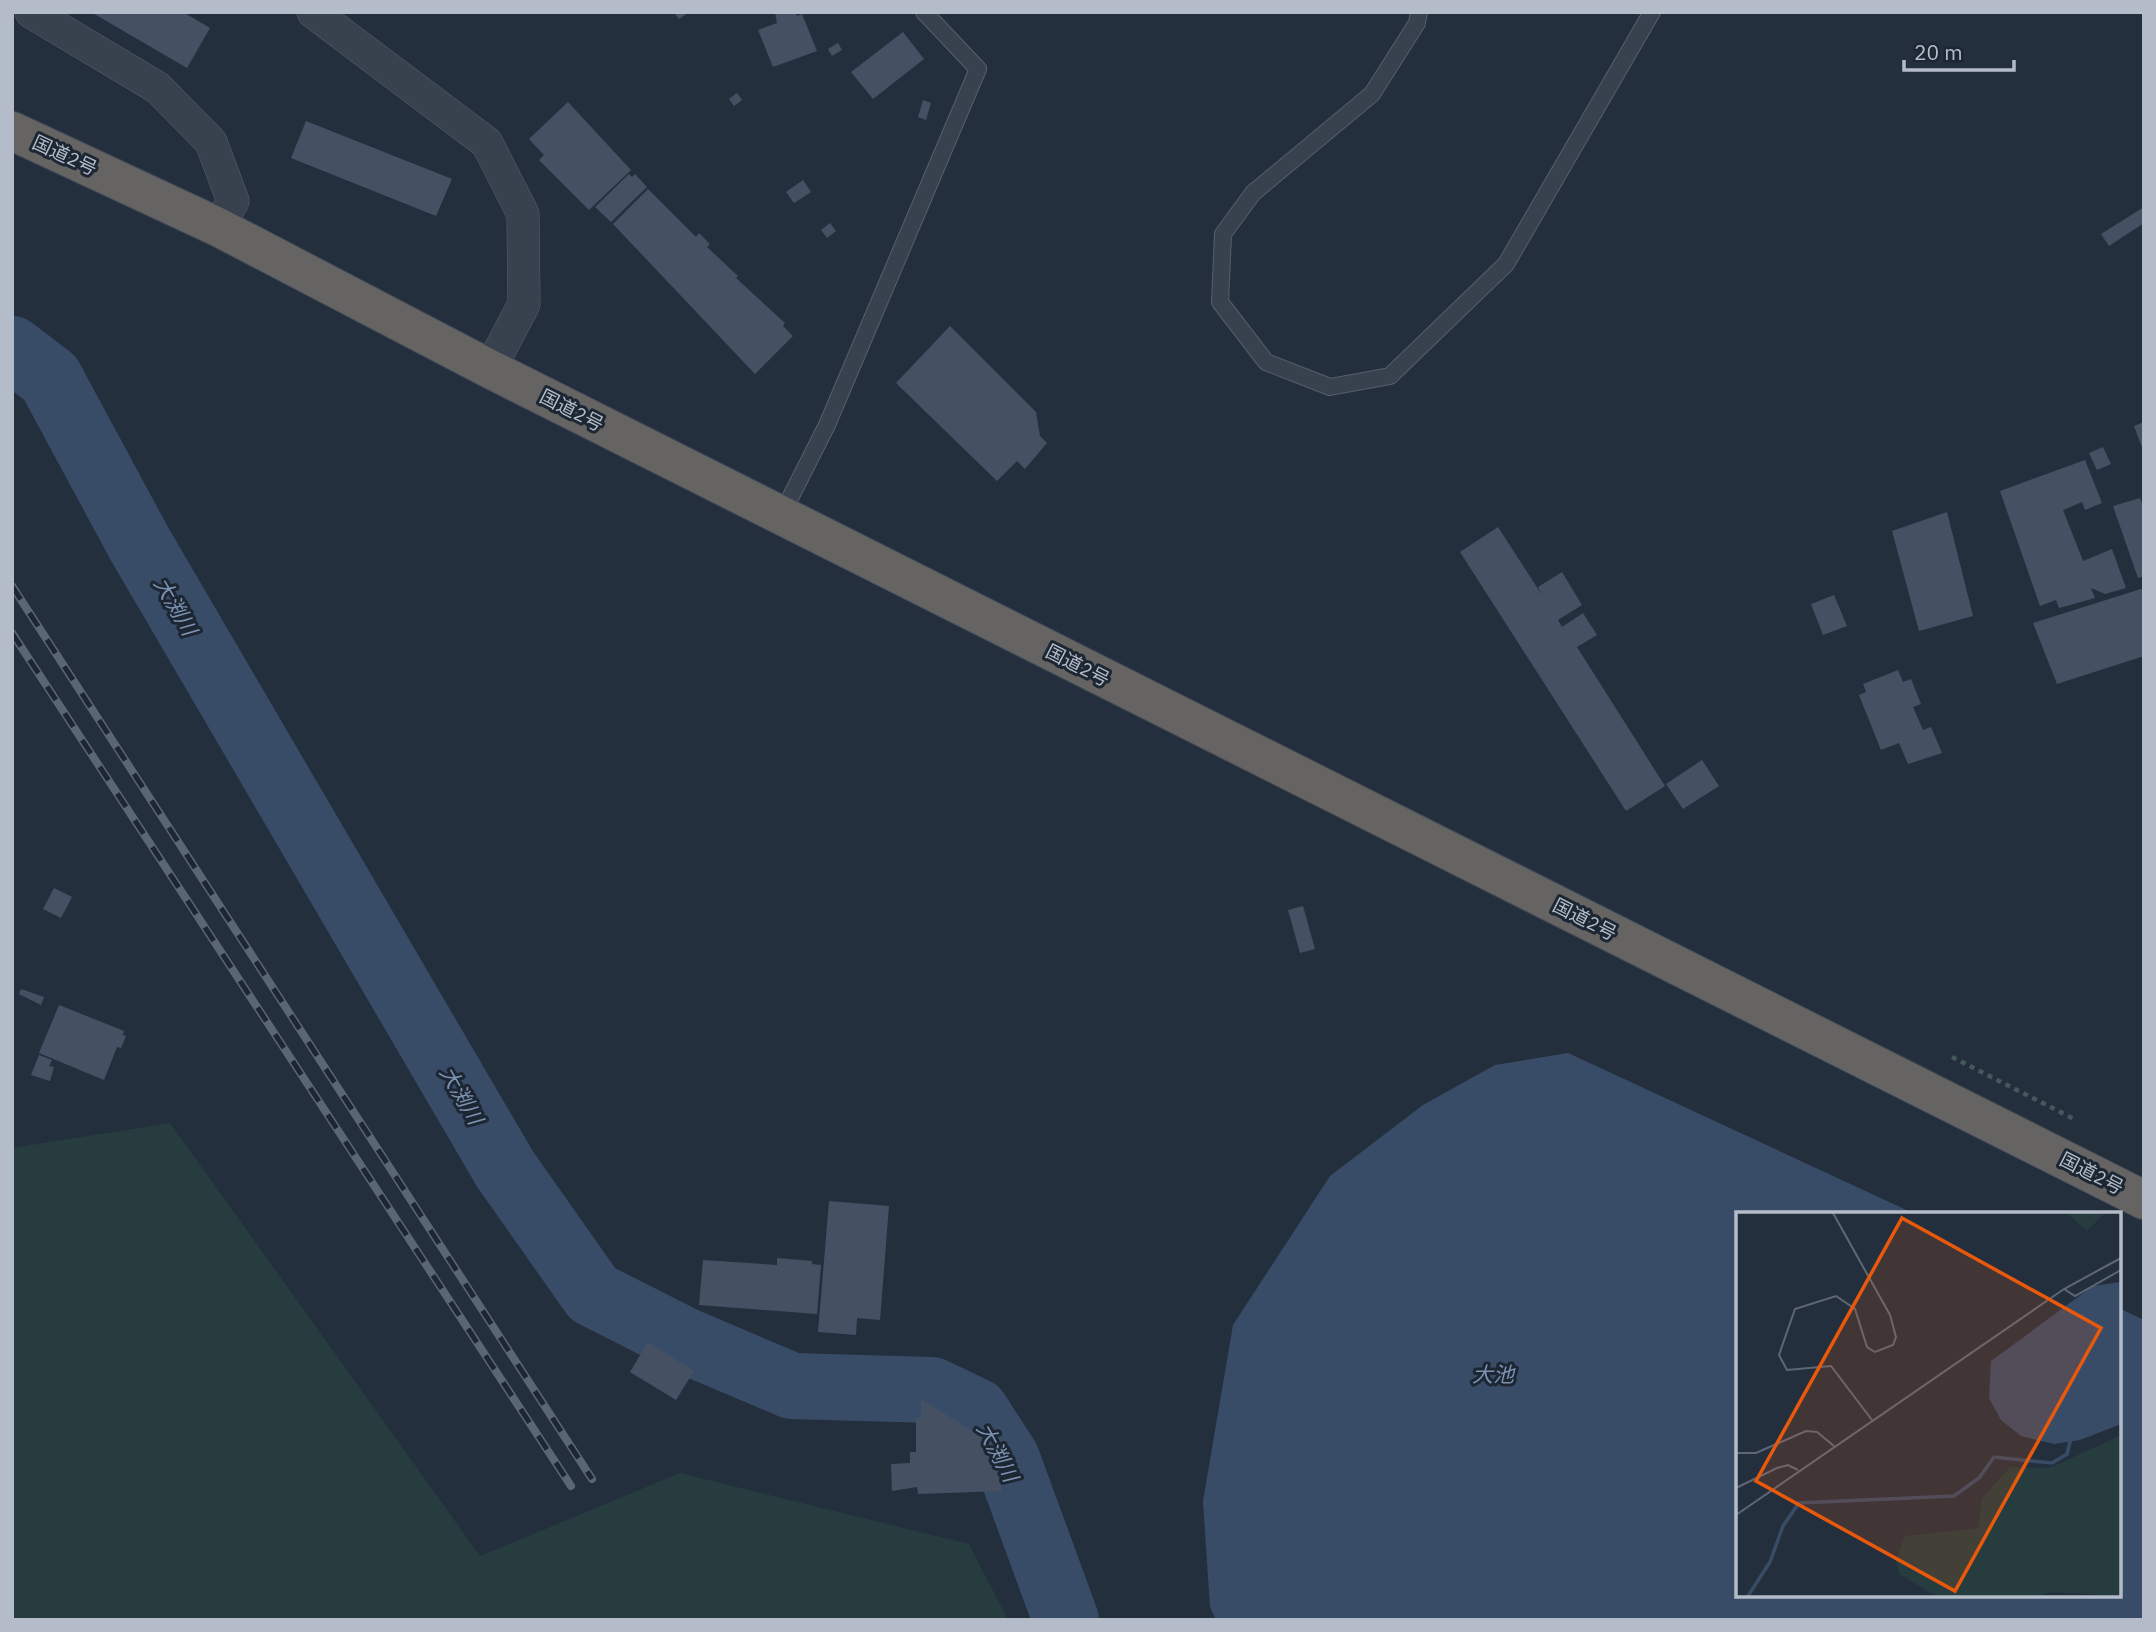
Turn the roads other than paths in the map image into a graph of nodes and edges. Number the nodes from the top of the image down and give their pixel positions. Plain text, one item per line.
1 (31, 12) edge
2 (313, 12) edge
3 (924, 12) edge
4 (1419, 12) edge
5 (1652, 12) edge
6 (12, 131) edge
7 (218, 227) junction
8 (491, 369) junction
9 (781, 516) junction
10 (2144, 1200) edge

1 - 7 street
2 - 8 street
3 - 9 lane
4 - 5 lane
6 - 7 highway, 国道2号
7 - 8 highway, 国道2号
8 - 9 highway, 国道2号
9 - 10 highway, 国道2号

